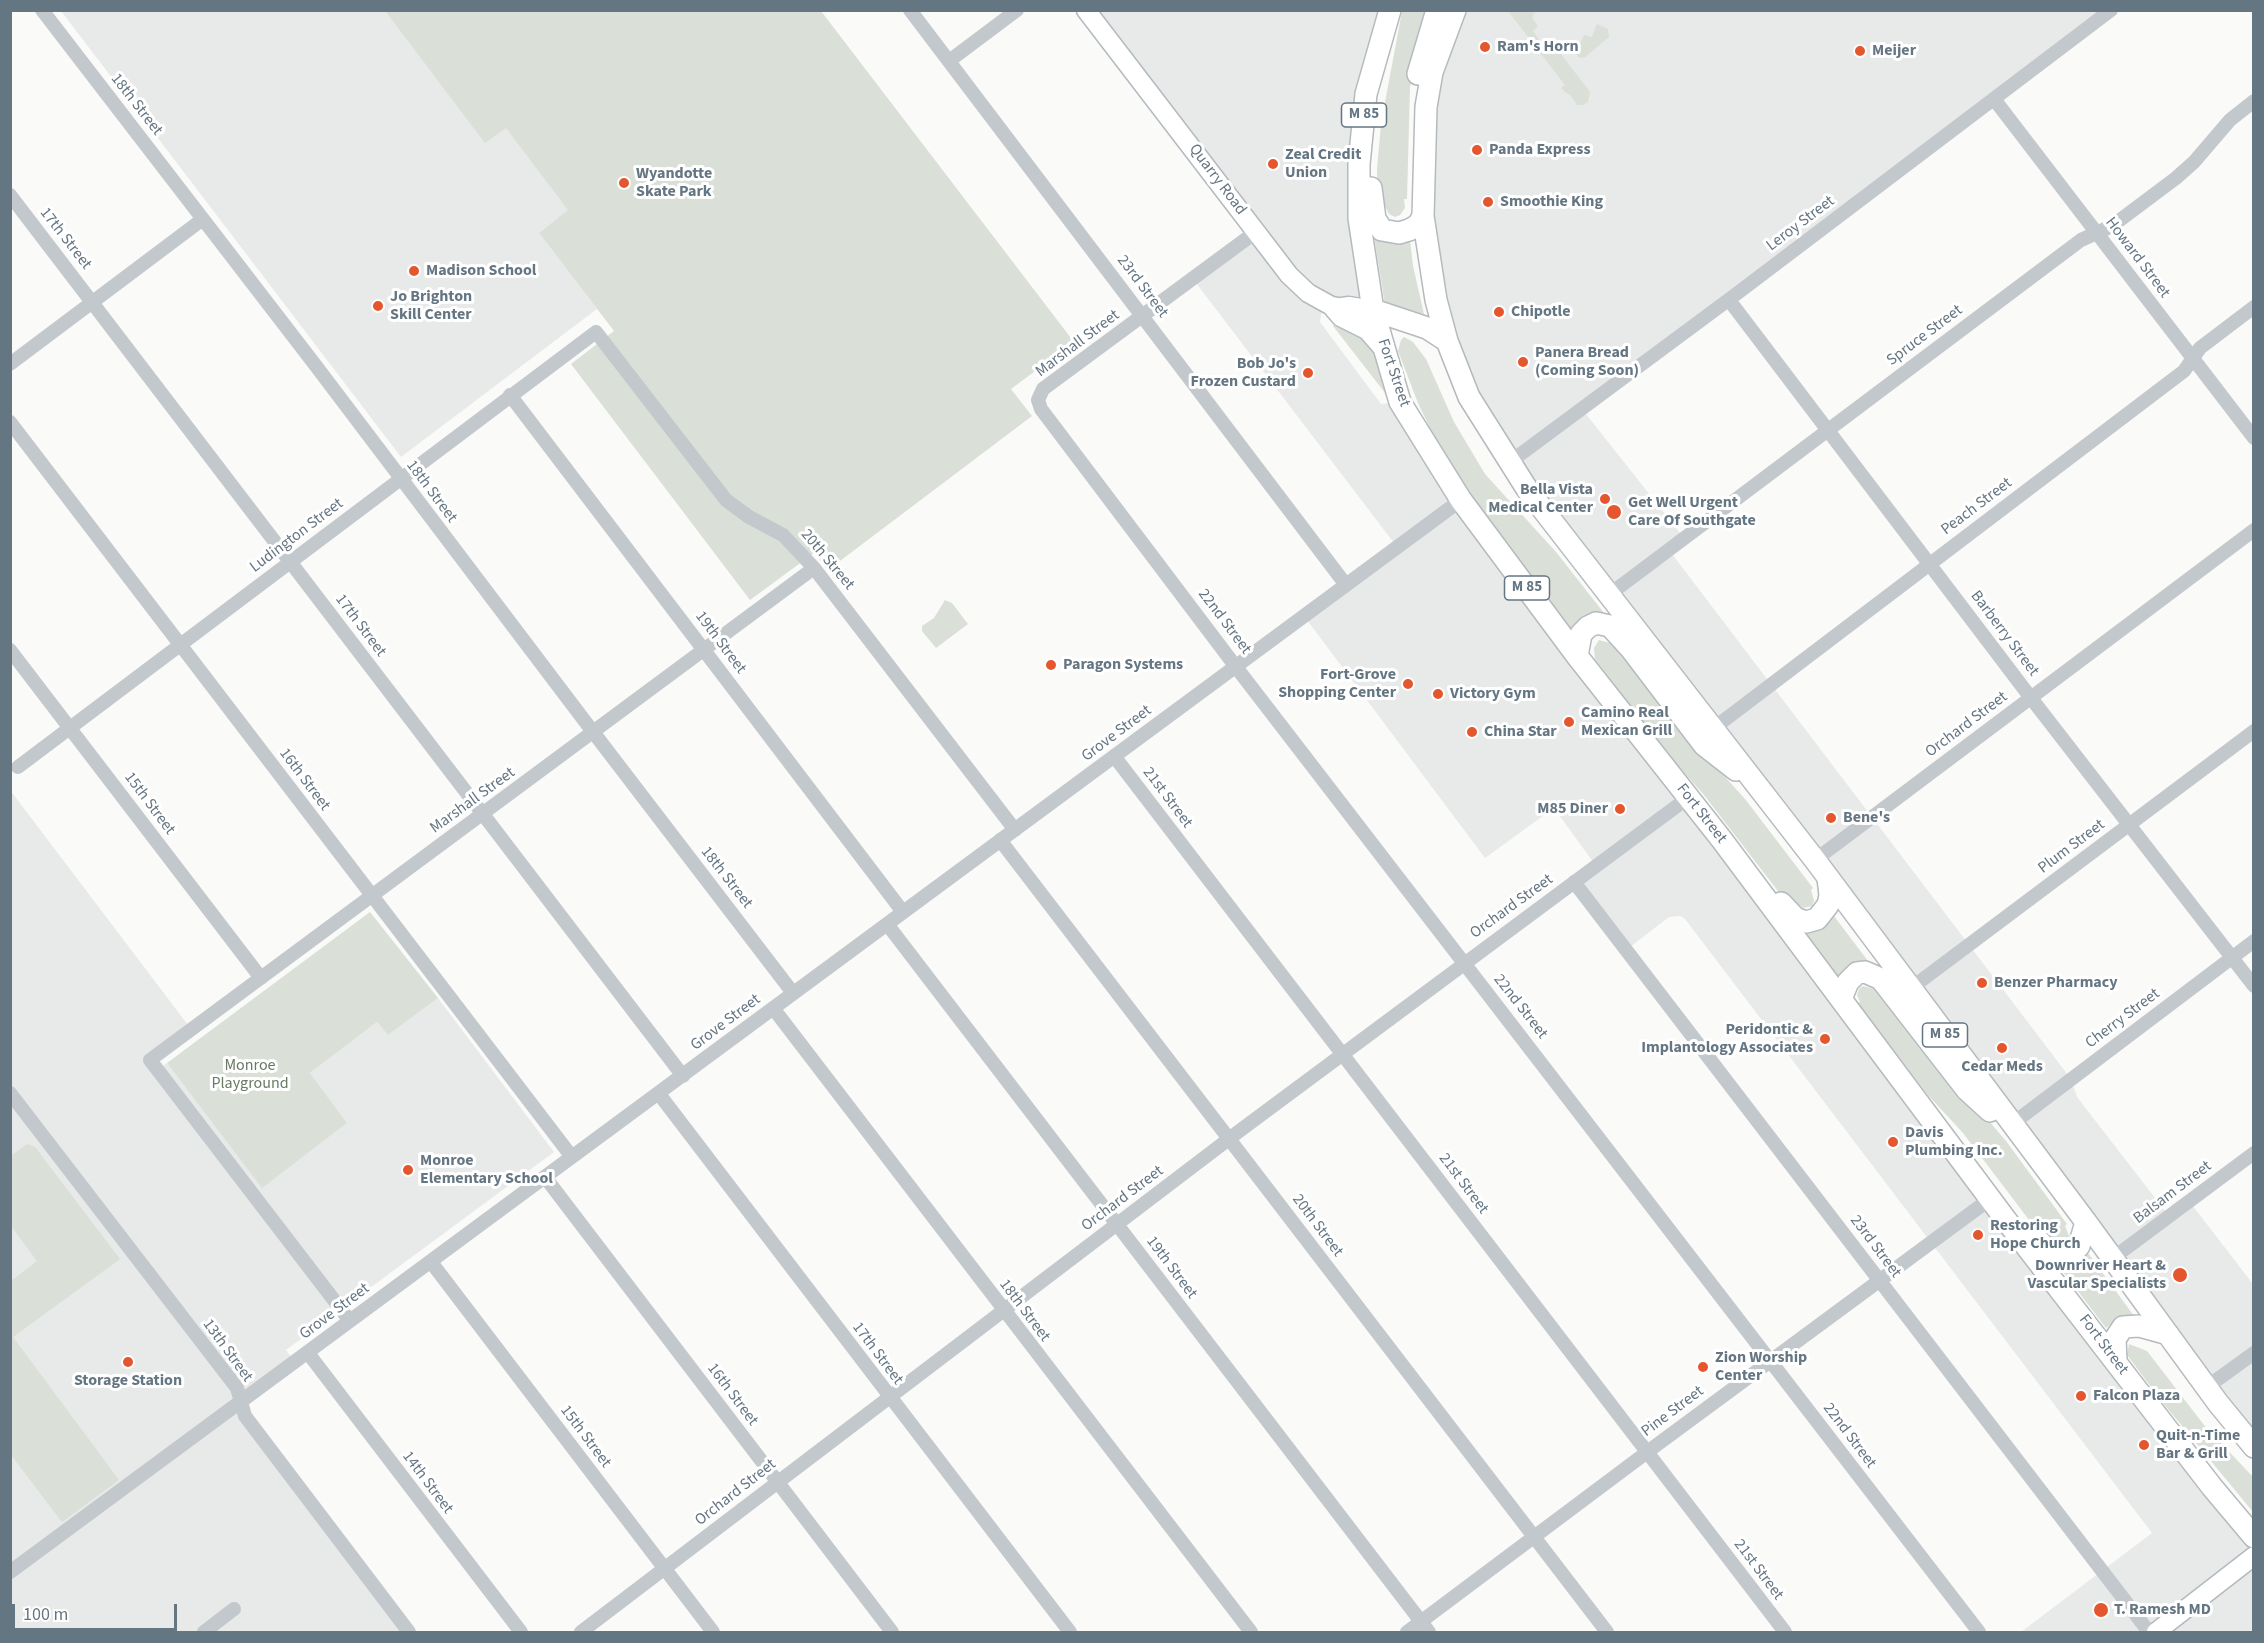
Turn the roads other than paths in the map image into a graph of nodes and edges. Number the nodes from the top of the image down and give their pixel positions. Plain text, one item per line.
1 (42, 10) edge
2 (910, 10) edge
3 (1017, 10) edge
4 (1086, 10) edge
5 (1437, 10) edge
6 (1455, 10) edge
7 (2111, 10) edge
8 (1387, 18) edge
9 (949, 61) junction
10 (1994, 99) junction
11 (2253, 100) edge
12 (1424, 138) junction
13 (10, 195) edge
14 (1423, 216) junction
15 (203, 219) junction
16 (1257, 231) junction
17 (2097, 232) junction
18 (1729, 300) junction
19 (93, 302) junction
20 (2253, 307) edge
21 (1335, 308) junction
22 (1373, 310) junction
23 (1143, 316) junction
24 (596, 332) joint
25 (1447, 341) junction
26 (1384, 348) junction
27 (2193, 359) junction
28 (10, 364) edge
29 (510, 395) junction
30 (1038, 400) joint
31 (10, 422) edge
32 (1828, 429) junction
33 (2253, 438) edge
34 (1510, 462) junction
35 (400, 478) junction
36 (1461, 500) junction
37 (2253, 530) edge
38 (290, 561) junction
39 (1930, 563) junction
40 (814, 568) junction
41 (1346, 585) junction
42 (1610, 594) junction
43 (180, 645) junction
44 (704, 649) junction
45 (10, 650) edge
46 (1577, 656) junction
47 (1236, 667) junction
48 (2031, 698) junction
49 (70, 728) junction
50 (1714, 728) junction
51 (2253, 731) edge
52 (593, 732) junction
53 (1114, 756) junction
54 (1656, 758) junction
55 (18, 767) dead end
56 (1762, 791) junction
57 (1689, 797) junction
58 (483, 815) junction
59 (2130, 824) junction
60 (1015, 830) junction
61 (1000, 840) junction
62 (1815, 860) junction
63 (1828, 878) junction
64 (1574, 882) junction
65 (372, 896) junction
66 (903, 912) junction
67 (887, 924) junction
68 (2253, 941) edge
69 (2232, 957) junction
70 (1465, 962) junction
71 (261, 978) junction
72 (2253, 986) edge
73 (1910, 989) junction
74 (793, 993) junction
75 (1841, 999) junction
76 (773, 1008) junction
77 (1342, 1054) junction
78 (683, 1076) junction
79 (10, 1092) edge
80 (659, 1094) junction
81 (1919, 1103) junction
82 (2012, 1124) junction
83 (1229, 1139) junction
84 (2029, 1145) junction
85 (2253, 1153) edge
86 (572, 1158) junction
87 (545, 1177) junction
88 (1990, 1199) junction
89 (2086, 1221) junction
90 (1116, 1224) junction
91 (2113, 1258) junction
92 (430, 1262) junction
93 (1879, 1280) junction
94 (1003, 1311) junction
95 (350, 1321) junction
96 (2168, 1334) junction
97 (308, 1353) junction
98 (2253, 1353) edge
99 (1770, 1360) junction
100 (2116, 1361) junction
101 (2207, 1387) junction
102 (890, 1398) junction
103 (241, 1402) junction
104 (2253, 1447) edge
105 (1647, 1452) junction
106 (777, 1482) junction
107 (1534, 1537) junction
108 (2253, 1538) edge
109 (2253, 1556) edge
110 (665, 1569) junction
111 (10, 1572) edge
112 (234, 1609) dead end
113 (1425, 1627) edge
114 (204, 1632) edge
115 (409, 1632) edge
116 (521, 1632) edge
117 (581, 1632) edge
118 (713, 1632) edge
119 (892, 1632) edge
120 (1070, 1632) edge
121 (1251, 1632) edge
122 (1407, 1632) edge
123 (1607, 1632) edge
124 (1785, 1632) edge
125 (1979, 1632) edge
126 (2149, 1632) edge
127 (2156, 1632) edge

1 - 15 street, 18th Street
2 - 9 street, 23rd Street
3 - 9 street
4 - 16 street, Quarry Road
5 - 12 main road
6 - 12 main road, M 85
7 - 10 street, Leroy Street
8 - 14 main road
8 - 22 main road, Fort Street / M 85
9 - 23 street, 23rd Street
10 - 17 street, Howard Street
10 - 18 street, Leroy Street
11 - 17 street, Spruce Street
12 - 14 main road, M 85
13 - 19 street, 17th Street
14 - 25 main road, M 85
15 - 19 street
15 - 35 street, 18th Street
16 - 21 street, Quarry Road
16 - 23 street, Marshall Street
17 - 27 street, Howard Street
17 - 32 street, Spruce Street
18 - 32 street, Barberry Street
18 - 34 street, Leroy Street
19 - 28 street
19 - 38 street, 17th Street
20 - 27 street, Peach Street
21 - 22 street, Quarry Road
21 - 26 main road
22 - 25 main road
22 - 26 main road, Fort Street / M 85
23 - 30 street, Marshall Street
23 - 41 street, 23rd Street
24 - 29 street, Ludington Street
24 - 40 street, 20th Street
25 - 34 main road, M 85
26 - 36 main road, Fort Street / M 85
27 - 33 street, Howard Street
27 - 39 street, Peach Street
29 - 35 street, Ludington Street
29 - 44 street, 19th Street
30 - 47 street, 22nd Street
31 - 43 street, 16th Street
32 - 39 street, Barberry Street
32 - 42 street, Spruce Street
34 - 42 main road, M 85
35 - 38 street, Ludington Street
35 - 52 street, 18th Street
36 - 41 street, Grove Street
36 - 46 main road, Fort Street / M 85
37 - 48 street, Orchard Street
38 - 43 street, Ludington Street
38 - 58 street, 17th Street
39 - 48 street, Barberry Street
39 - 50 street, Peach Street
40 - 44 street, Marshall Street
40 - 60 street, 20th Street
41 - 47 street, Grove Street
42 - 50 main road, M 85
43 - 49 street, Ludington Street
43 - 65 street, 16th Street
44 - 52 street, Marshall Street
44 - 66 street, 19th Street
45 - 49 street, 15th Street
46 - 54 main road, Fort Street / M 85
46 - 56 main road
47 - 53 street, Grove Street
47 - 70 street, 22nd Street
48 - 59 street, Barberry Street
48 - 62 street, Orchard Street
49 - 55 street, Ludington Street
49 - 71 street, 15th Street
50 - 56 main road, M 85
51 - 59 street, Plum Street
52 - 58 street, Marshall Street
52 - 74 street, 18th Street
53 - 60 street, Grove Street
53 - 77 street, 21st Street
54 - 57 main road, Fort Street / M 85
54 - 63 main road
56 - 62 main road, M 85
57 - 64 street, Orchard Street
57 - 75 main road, Fort Street / M 85
58 - 65 street, Marshall Street
58 - 78 street, 17th Street
59 - 69 street, Barberry Street
59 - 73 street, Plum Street
60 - 61 street, Grove Street
61 - 66 street, Grove Street
61 - 83 street, 20th Street
62 - 63 main road, M 85
63 - 73 main road, M 85
64 - 70 street, Orchard Street
64 - 93 street, 23rd Street
65 - 71 street, Marshall Street
65 - 86 street, 16th Street
66 - 67 street, Grove Street
67 - 74 street, Grove Street
67 - 90 street, 19th Street
68 - 69 street, Cherry Street
69 - 72 street, Barberry Street
69 - 82 street, Cherry Street
70 - 77 street, Orchard Street
70 - 99 street, 22nd Street
71 - 95 street, Marshall Street
73 - 82 main road, M 85
74 - 76 street, Grove Street
75 - 81 main road, Fort Street / M 85
75 - 84 main road
76 - 78 street, Grove Street
76 - 94 street, 18th Street
77 - 83 street, Orchard Street
77 - 105 street, 21st Street
78 - 80 street, Grove Street
79 - 103 street, 13th Street
80 - 86 street, Grove Street
80 - 102 street, 17th Street
81 - 88 main road, Fort Street / M 85
81 - 89 main road
82 - 84 main road, M 85
83 - 90 street, Orchard Street
83 - 107 street, 20th Street
84 - 89 main road, M 85
85 - 91 street, Balsam Street
86 - 87 street, Grove Street
87 - 92 street, Grove Street
87 - 106 street, 16th Street
88 - 93 street, Pine Street
88 - 100 main road, Fort Street / M 85
89 - 91 main road, M 85
90 - 94 street, Orchard Street
90 - 113 street, 19th Street
91 - 96 main road, M 85
92 - 95 street, Grove Street
92 - 110 street, 15th Street
93 - 99 street, Pine Street
93 - 126 street, 23rd Street
94 - 102 street, Orchard Street
94 - 121 street, 18th Street
95 - 97 street, Grove Street
96 - 100 main road
96 - 101 main road, M 85
97 - 103 street, Grove Street
97 - 116 street, 14th Street
98 - 101 street
99 - 105 street, Pine Street
99 - 125 street, 22nd Street
100 - 108 main road, Fort Street / M 85
101 - 104 main road, M 85
102 - 106 street, Orchard Street
102 - 120 street, 17th Street
103 - 111 street, Grove Street
103 - 115 street, 13th Street
105 - 107 street, Pine Street
105 - 124 street, 21st Street
106 - 110 street, Orchard Street
106 - 119 street, 16th Street
107 - 113 street, Pine Street
107 - 123 street, 20th Street
109 - 127 street
110 - 117 street, Orchard Street
110 - 118 street, 15th Street
112 - 114 street
113 - 122 street, Pine Street

